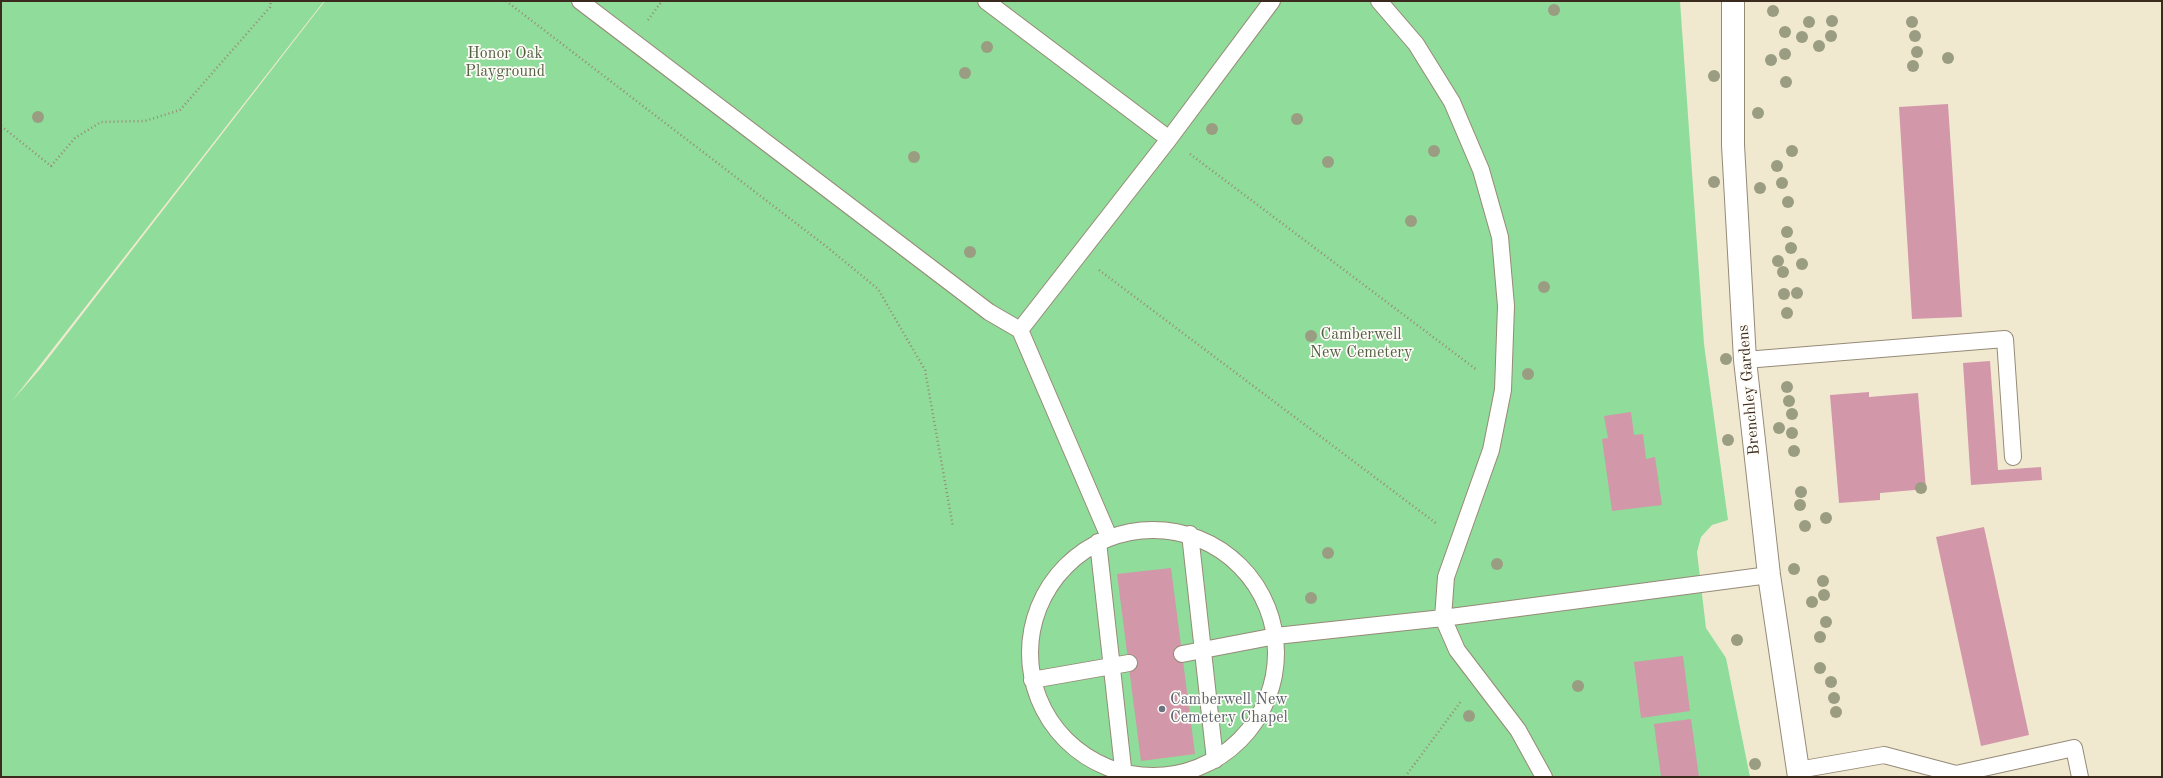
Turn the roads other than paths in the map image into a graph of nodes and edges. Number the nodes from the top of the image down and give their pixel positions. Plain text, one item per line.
1 (580, 1) edge
2 (986, 1) edge
3 (1272, 1) edge
4 (1378, 1) edge
5 (1733, 1) edge
6 (1169, 139) junction
7 (1020, 330) junction
8 (1745, 360) junction
9 (2013, 457) dead end
10 (1190, 534) junction
11 (1104, 539) junction
12 (1768, 574) junction
13 (1444, 618) junction
14 (1276, 636) junction
15 (1202, 650) junction
16 (1182, 654) dead end
17 (1129, 663) dead end
18 (1112, 666) junction
19 (1032, 680) junction
20 (1215, 760) junction
21 (1799, 774) edge
22 (1124, 775) edge
23 (1544, 777) edge
24 (2080, 777) edge

1 - 7 lane
2 - 6 lane
3 - 6 lane
4 - 13 lane
5 - 8 street, Brenchley Gardens
6 - 7 lane
7 - 11 lane
8 - 9 lane
8 - 12 street, Brenchley Gardens
10 - 11 lane
10 - 14 lane
10 - 15 lane
11 - 18 lane
11 - 19 lane
12 - 13 lane
12 - 21 street, Brenchley Gardens
13 - 14 lane
13 - 23 lane
14 - 15 lane
14 - 20 lane
15 - 16 lane
15 - 20 lane
17 - 18 lane
18 - 19 lane
18 - 22 lane
19 - 22 lane
20 - 22 lane
21 - 24 lane

